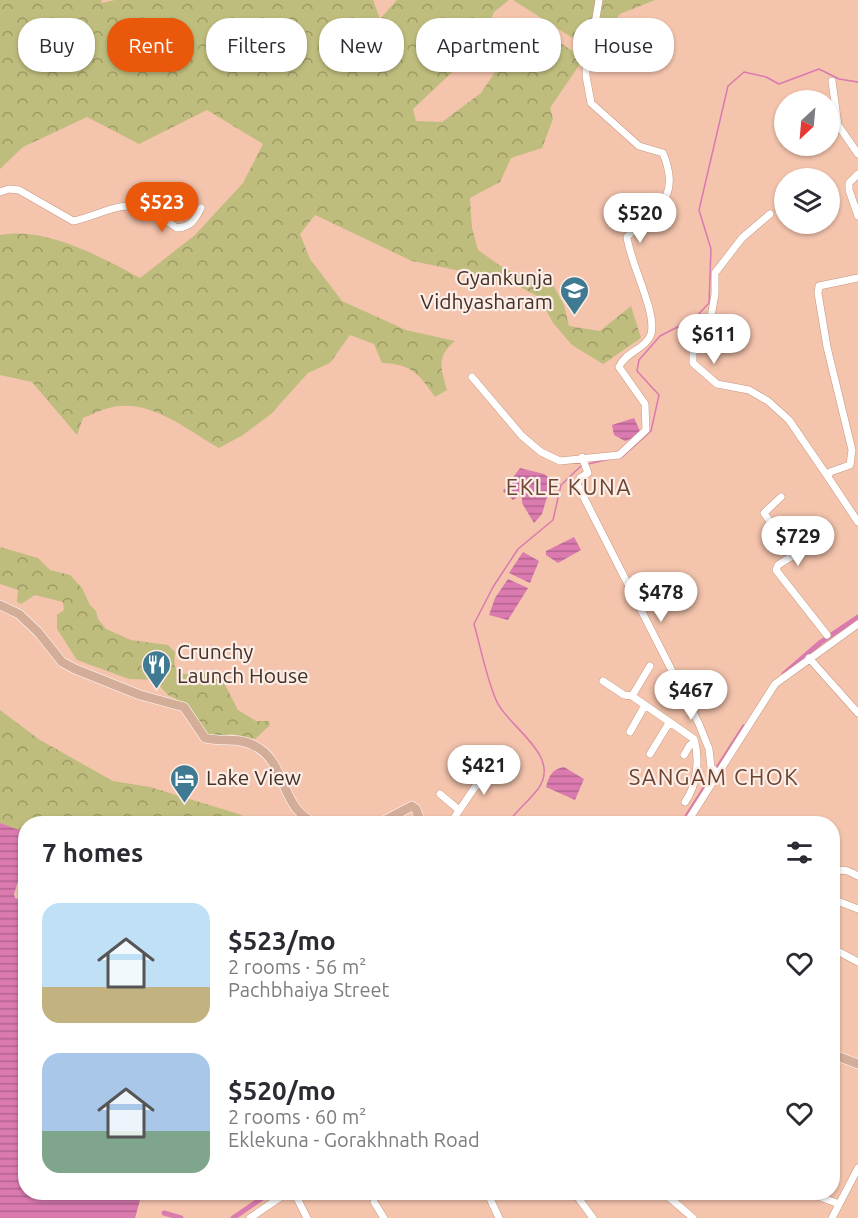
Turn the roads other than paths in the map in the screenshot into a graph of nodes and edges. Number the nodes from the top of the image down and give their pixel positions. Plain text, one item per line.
1 (599, 0) edge
2 (832, 81) dead end
3 (858, 154) edge
4 (858, 174) edge
5 (0, 192) edge
6 (201, 208) dead end
7 (770, 214) dead end
8 (858, 216) edge
9 (858, 278) edge
10 (472, 377) dead end
11 (582, 457) junction
12 (828, 477) junction
13 (781, 497) dead end
14 (858, 522) edge
15 (0, 605) edge
16 (858, 624) edge
17 (827, 635) dead end
18 (808, 658) junction
19 (650, 666) dead end
20 (603, 681) dead end
21 (632, 696) junction
22 (645, 705) junction
23 (858, 713) edge
24 (669, 723) junction
25 (630, 732) dead end
26 (695, 742) junction
27 (650, 754) dead end
28 (684, 755) dead end
29 (696, 759) junction
30 (512, 765) dead end
31 (710, 765) junction
32 (717, 773) junction
33 (440, 794) dead end
34 (685, 802) dead end
35 (459, 810) junction
36 (308, 816) edge
37 (393, 816) edge
38 (418, 816) edge
39 (455, 816) edge
40 (691, 816) edge
41 (840, 871) edge
42 (858, 876) edge
43 (840, 902) edge
44 (858, 909) edge
45 (840, 952) edge
46 (858, 962) edge
47 (840, 1057) edge
48 (858, 1064) edge
49 (858, 1168) edge
50 (276, 1200) edge
51 (298, 1200) edge
52 (491, 1200) edge
53 (580, 1200) edge
54 (672, 1200) edge
55 (828, 1200) edge
56 (374, 1202) dead end
57 (839, 1204) junction
58 (250, 1218) edge
59 (307, 1218) edge
60 (384, 1218) edge
61 (499, 1218) edge
62 (593, 1218) edge
63 (693, 1218) edge
64 (832, 1218) edge

1 - 11 street
2 - 3 street
4 - 8 street
5 - 6 street
7 - 12 street
9 - 12 street
10 - 11 street
11 - 31 street
12 - 14 street
13 - 17 street
15 - 36 main road
16 - 18 street
18 - 23 street
18 - 32 street
19 - 21 street
20 - 21 street
21 - 22 street
22 - 24 street
22 - 25 street
24 - 26 street
24 - 27 street
26 - 28 street
26 - 29 street
29 - 31 street
29 - 34 street
30 - 35 street
31 - 32 street
32 - 40 street
33 - 35 street
35 - 39 street
37 - 38 main road
41 - 42 street
43 - 44 street
45 - 46 street
47 - 48 main road
49 - 57 street
50 - 58 street
51 - 59 street
52 - 61 street
53 - 62 street
54 - 63 street
55 - 57 street
56 - 60 street
57 - 64 street

